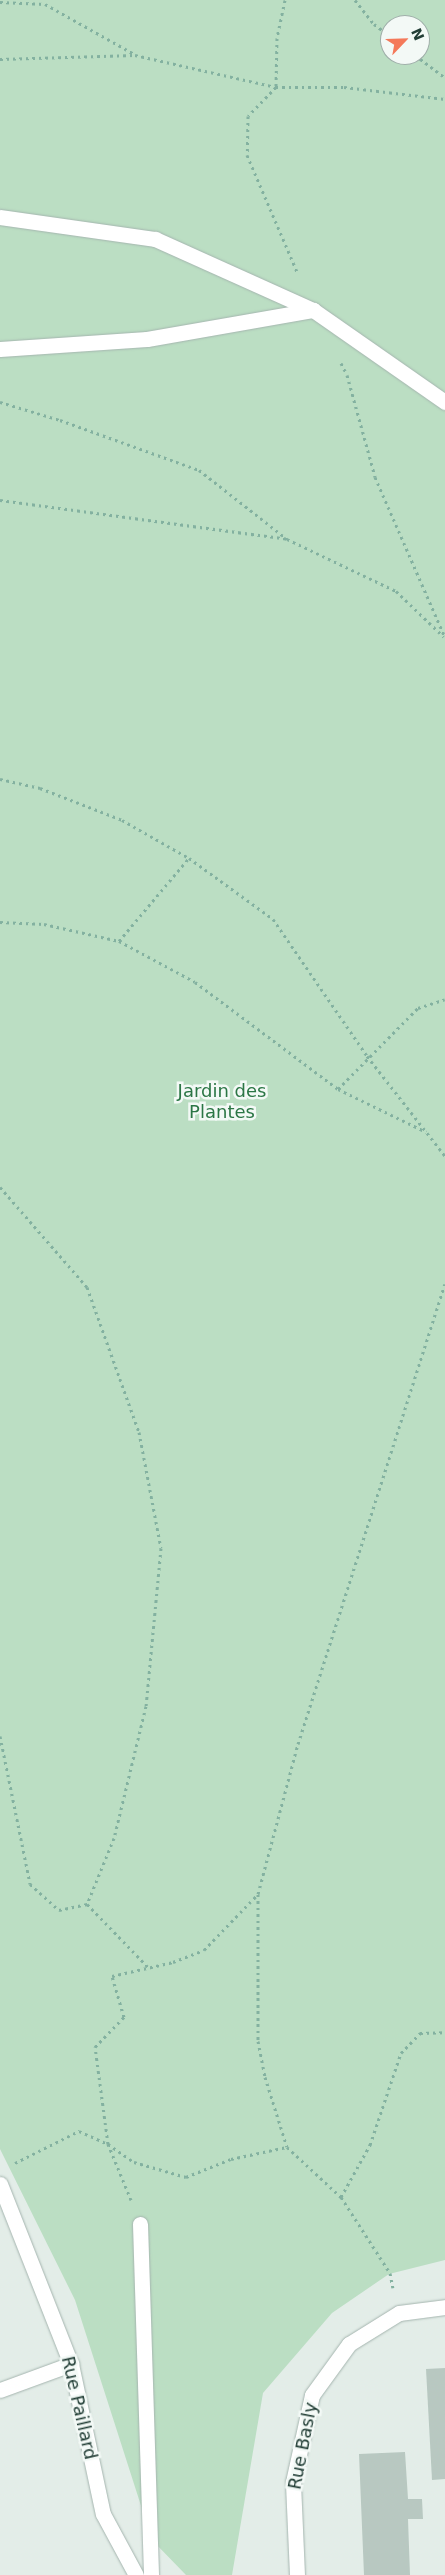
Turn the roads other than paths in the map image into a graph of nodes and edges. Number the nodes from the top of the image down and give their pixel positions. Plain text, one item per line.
1 (0, 217) edge
2 (313, 310) junction
3 (0, 349) edge
4 (445, 402) edge
5 (0, 2184) edge
6 (140, 2224) road end
7 (445, 2307) edge
8 (71, 2364) junction
9 (0, 2390) edge
10 (136, 2575) edge
11 (152, 2575) edge
12 (297, 2575) edge

1 - 2 street
2 - 3 street
2 - 4 street
5 - 8 street, Rue Paillard
6 - 11 street
7 - 12 street, Rue Basly
8 - 9 street
8 - 10 street, Rue Paillard

